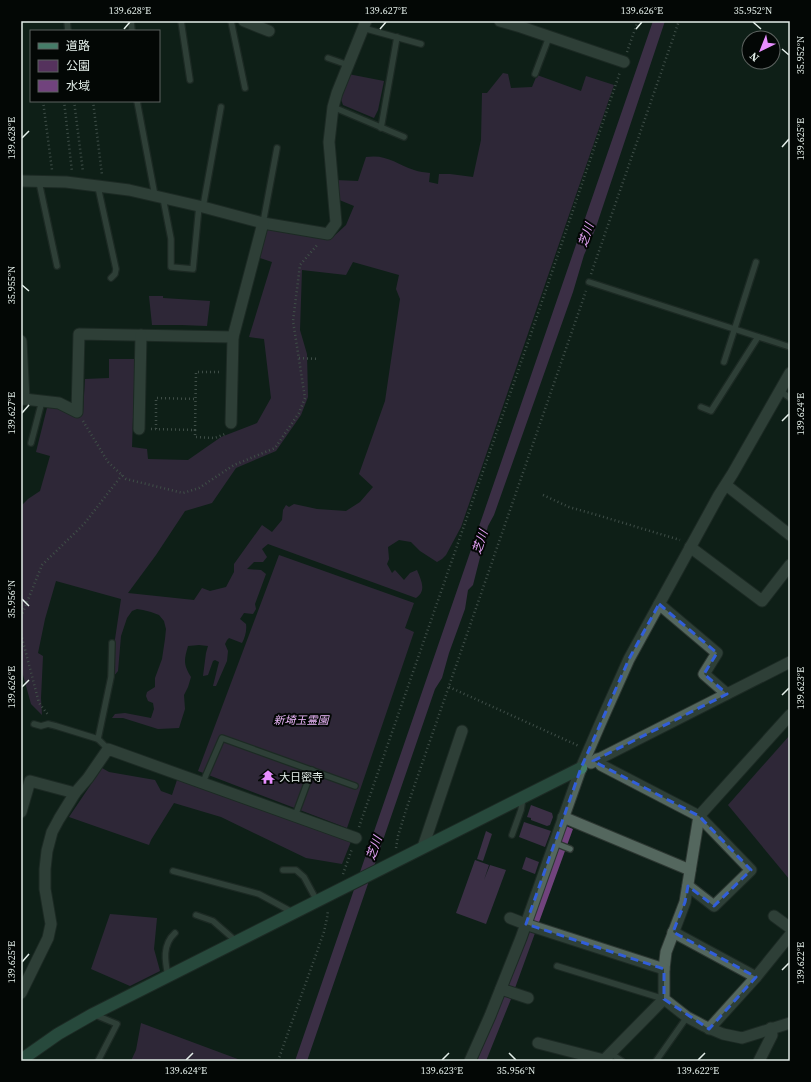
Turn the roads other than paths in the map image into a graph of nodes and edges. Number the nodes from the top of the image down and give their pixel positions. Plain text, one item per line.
1 (181, 21) edge
2 (231, 21) edge
3 (244, 21) edge
4 (500, 21) edge
5 (365, 25) edge
6 (269, 30) dead end
7 (397, 37) junction
8 (549, 37) junction
9 (421, 44) dead end
10 (328, 58) dead end
11 (624, 62) road end
12 (348, 65) junction
13 (535, 74) dead end
14 (190, 80) dead end
15 (245, 88) dead end
16 (137, 102) edge
17 (221, 107) dead end
18 (333, 108) junction
19 (382, 128) junction
20 (404, 137) dead end
21 (277, 148) dead end
22 (21, 181) edge
23 (39, 182) junction
24 (101, 187) junction
25 (159, 197) junction
26 (201, 207) junction
27 (263, 223) junction
28 (756, 262) dead end
29 (57, 266) dead end
30 (110, 278) dead end
31 (589, 282) road end
32 (734, 329) junction
33 (141, 335) junction
34 (233, 337) junction
35 (758, 337) junction
36 (21, 341) edge
37 (790, 347) edge
38 (724, 362) dead end
39 (790, 373) edge
40 (780, 391) junction
41 (790, 398) edge
42 (22, 399) edge
43 (42, 401) junction
44 (701, 407) dead end
45 (231, 423) road end
46 (139, 429) road end
47 (31, 443) dead end
48 (726, 485) junction
49 (790, 534) edge
50 (691, 545) junction
51 (790, 565) edge
52 (659, 604) junction
53 (112, 643) dead end
54 (790, 662) edge
55 (727, 694) junction
56 (790, 715) edge
57 (34, 724) dead end
58 (462, 731) dead end
59 (98, 739) junction
60 (108, 749) junction
61 (597, 759) junction
62 (581, 768) junction
63 (312, 770) junction
64 (203, 782) junction
65 (355, 786) dead end
66 (75, 794) junction
67 (523, 798) junction
68 (21, 812) edge
69 (295, 816) junction
70 (699, 816) junction
71 (564, 818) junction
72 (512, 834) dead end
73 (356, 838) road end
74 (555, 843) junction
75 (423, 848) junction
76 (570, 849) dead end
77 (173, 870) dead end
78 (283, 870) dead end
79 (690, 870) junction
80 (688, 886) junction
81 (317, 902) junction
82 (294, 913) junction
83 (196, 915) dead end
84 (774, 916) dead end
85 (510, 918) dead end
86 (526, 924) junction
87 (790, 928) edge
88 (673, 932) junction
89 (175, 933) dead end
90 (790, 935) edge
91 (237, 942) junction
92 (558, 966) dead end
93 (664, 969) junction
94 (168, 976) junction
95 (756, 977) junction
96 (502, 989) junction
97 (21, 993) edge
98 (524, 997) dead end
99 (664, 999) junction
100 (93, 1014) junction
101 (687, 1017) junction
102 (790, 1023) edge
103 (709, 1028) junction
104 (771, 1028) junction
105 (538, 1043) dead end
106 (606, 1058) edge
107 (21, 1060) edge
108 (98, 1061) edge
109 (470, 1061) edge
110 (622, 1061) edge
111 (656, 1061) edge
112 (759, 1061) edge

1 - 14 lane
2 - 15 lane
3 - 6 street
4 - 8 street
5 - 7 lane
5 - 12 street
7 - 9 lane
7 - 19 lane
8 - 11 street
8 - 13 lane
10 - 12 lane
12 - 18 street
16 - 25 lane
17 - 26 lane
18 - 19 lane
18 - 27 street
19 - 20 lane
21 - 27 lane
22 - 23 street
23 - 24 street
23 - 29 lane
24 - 25 street
24 - 30 lane
25 - 26 street
25 - 26 lane
26 - 27 street
27 - 34 street
28 - 32 lane
31 - 32 lane
32 - 35 lane
32 - 38 lane
33 - 34 street
33 - 43 street
33 - 46 street
34 - 45 street
35 - 37 lane
35 - 44 lane
36 - 42 street
39 - 40 street
40 - 41 lane
40 - 48 street
42 - 43 street
43 - 47 lane
48 - 49 street
48 - 50 street
50 - 51 street
50 - 52 street
52 - 55 street
52 - 62 street
53 - 59 lane
54 - 55 street
55 - 61 street
56 - 70 street
57 - 59 lane
58 - 75 street
59 - 60 lane
60 - 64 street
60 - 66 street
61 - 62 street
61 - 70 street
62 - 67 street
62 - 71 street
63 - 64 lane
63 - 65 lane
63 - 69 lane
64 - 69 street
66 - 68 street
66 - 97 street
67 - 72 lane
67 - 75 street
69 - 73 street
70 - 79 street
70 - 80 street
71 - 74 street
71 - 79 street
74 - 76 lane
74 - 86 street
75 - 81 street
77 - 82 lane
78 - 81 lane
79 - 80 street
80 - 88 street
81 - 82 street
82 - 91 street
83 - 91 lane
84 - 87 street
85 - 86 street
86 - 93 street
86 - 96 street
88 - 93 street
88 - 95 street
89 - 94 lane
90 - 95 street
91 - 94 street
92 - 99 lane
93 - 99 street
94 - 100 street
95 - 103 street
96 - 98 street
96 - 109 street
99 - 101 street
99 - 106 street
100 - 107 street
100 - 108 lane
101 - 103 street
101 - 111 lane
102 - 104 street
103 - 104 street
104 - 112 street
105 - 106 street
106 - 110 lane

